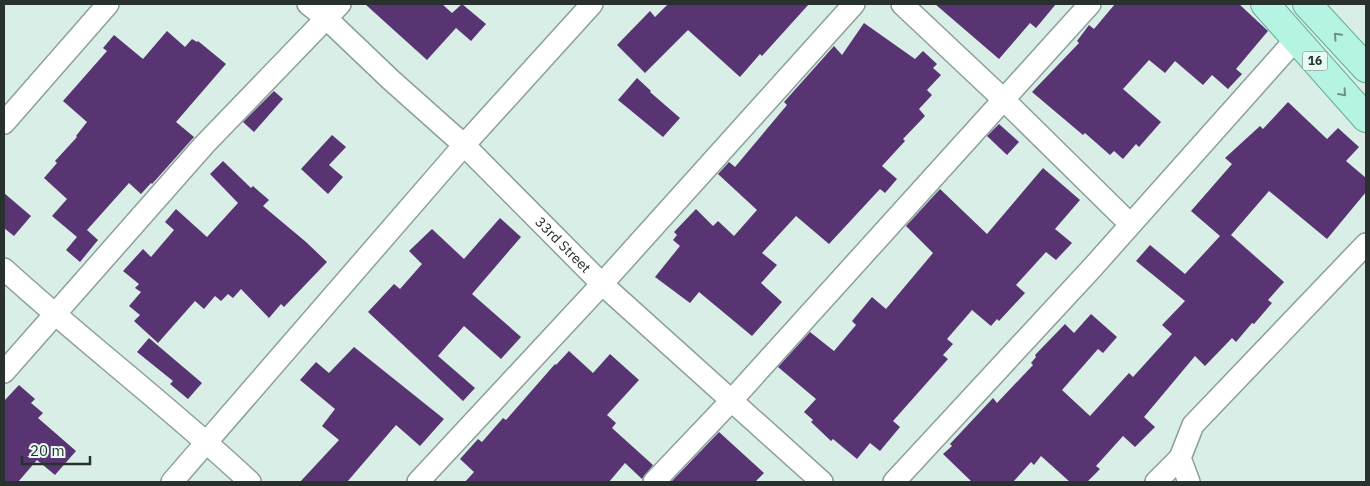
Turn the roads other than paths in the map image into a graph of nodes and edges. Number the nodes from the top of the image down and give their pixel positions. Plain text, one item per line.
1 (108, 4) edge
2 (308, 4) edge
3 (592, 4) edge
4 (854, 4) edge
5 (902, 4) edge
6 (1090, 4) edge
7 (1264, 4) edge
8 (1317, 8) edge
9 (333, 11) edge
10 (1296, 39) junction
11 (1366, 68) edge
12 (1004, 100) junction
13 (1366, 118) edge
14 (4, 123) edge
15 (464, 145) junction
16 (1130, 224) junction
17 (1366, 244) edge
18 (4, 269) edge
19 (602, 284) junction
20 (53, 314) junction
21 (4, 372) edge
22 (731, 401) junction
23 (208, 442) junction
24 (1180, 458) junction
25 (172, 482) edge
26 (250, 482) edge
27 (418, 482) edge
28 (654, 482) edge
29 (822, 482) edge
30 (894, 482) edge
31 (1156, 482) edge
32 (1189, 482) edge

1 - 14 street
2 - 9 street, 33rd Street
3 - 15 street
4 - 19 street
5 - 12 street
6 - 12 street
7 - 10 main road, 16
11 -> 8 main road, 16
9 - 15 street, 33rd Street
9 - 20 street
10 -> 13 main road, 16
10 - 16 street
12 - 16 street
12 - 22 street
15 - 19 street, 33rd Street
15 - 23 street
16 - 30 street
17 - 24 street
18 - 20 street
19 - 22 street, 33rd Street
19 - 27 street
20 - 21 street
20 - 23 street
22 - 28 street
22 - 29 street, 33rd Street
23 - 25 street
23 - 26 street
24 - 31 street
24 - 32 street

